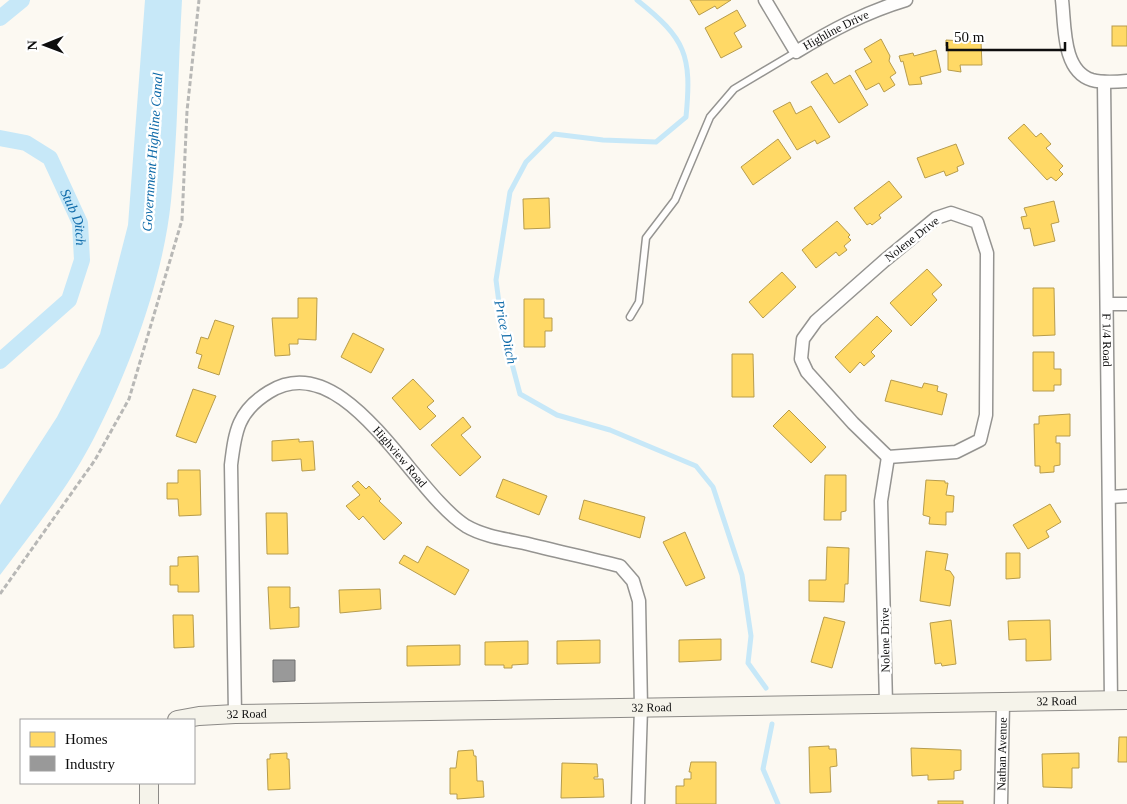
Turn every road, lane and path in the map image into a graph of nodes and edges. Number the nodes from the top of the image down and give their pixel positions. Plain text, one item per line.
1 (199, 0) edge
2 (765, 0) edge
3 (906, 0) edge
4 (1062, 0) edge
5 (796, 52) junction
6 (1127, 81) edge
7 (1104, 82) junction
8 (1106, 304) junction
9 (1127, 304) edge
10 (630, 317) dead end
11 (888, 457) junction
12 (1127, 496) edge
13 (1110, 497) junction
14 (0, 594) edge
15 (1119, 701) edge
16 (886, 704) junction
17 (1003, 704) junction
18 (642, 708) junction
19 (234, 714) junction
20 (182, 719) edge
21 (149, 784) edge
22 (149, 804) edge
23 (638, 804) edge
24 (1002, 804) edge

1 - 14 path
2 - 5 street
3 - 5 street, Highline Drive
4 - 7 street
5 - 10 lane
6 - 7 street
7 - 8 street, F 1/4 Road
8 - 9 street
8 - 13 street, F 1/4 Road
11 - 11 street, Nolene Drive
11 - 16 street, Nolene Drive
12 - 13 street
13 - 15 street, F 1/4 Road
15 - 17 street, 32 Road
16 - 17 street, 32 Road
16 - 18 street, 32 Road
17 - 24 street, Nathan Avenue
18 - 19 street, 32 Road
18 - 19 street, Highview Road
18 - 23 street, Highview Road
19 - 20 street, 32 Road
21 - 22 street

